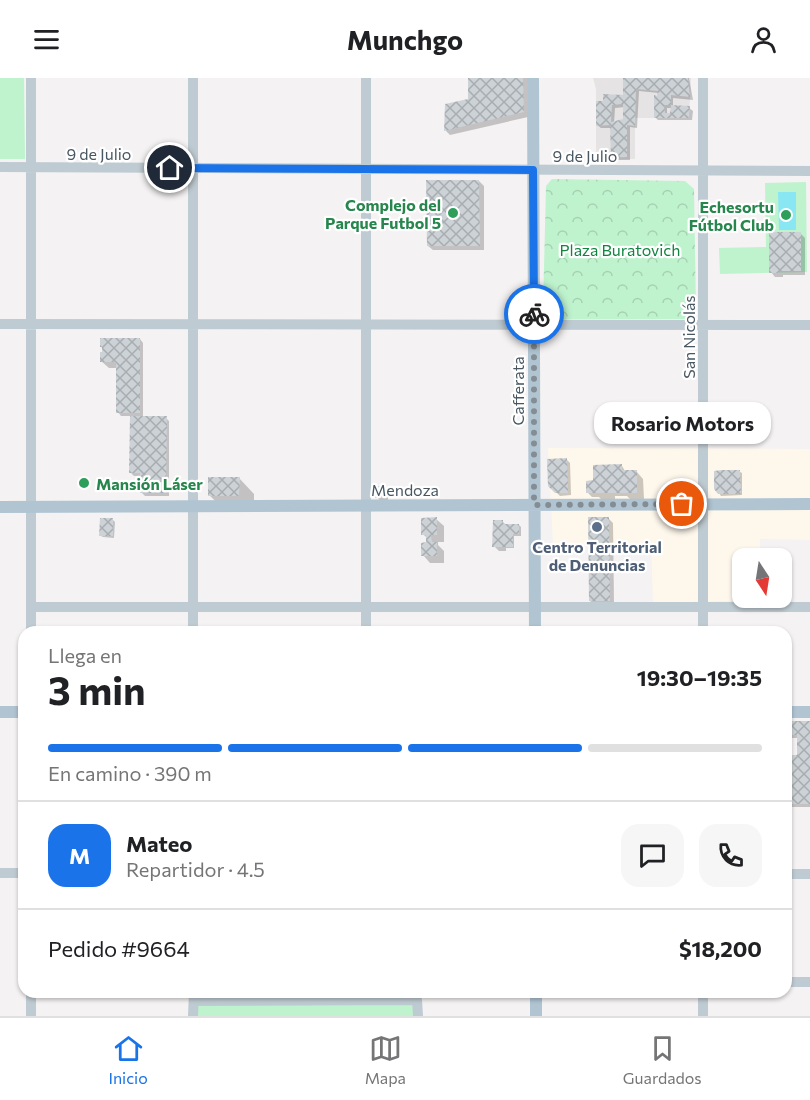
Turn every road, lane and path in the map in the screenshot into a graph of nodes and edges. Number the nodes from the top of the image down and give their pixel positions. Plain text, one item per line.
1 (31, 78) edge
2 (193, 78) edge
3 (366, 78) edge
4 (533, 78) edge
5 (703, 78) edge
6 (0, 167) edge
7 (31, 167) junction
8 (193, 168) junction
9 (366, 169) junction
10 (533, 170) junction
11 (703, 170) junction
12 (810, 171) edge
13 (0, 324) edge
14 (31, 324) junction
15 (193, 325) junction
16 (366, 325) junction
17 (703, 325) junction
18 (810, 325) edge
19 (534, 326) junction
20 (703, 504) junction
21 (810, 504) edge
22 (366, 505) junction
23 (534, 505) junction
24 (193, 506) junction
25 (0, 507) edge
26 (31, 507) junction
27 (31, 607) junction
28 (535, 607) junction
29 (702, 607) junction
30 (810, 607) edge
31 (193, 608) junction
32 (366, 608) junction
33 (31, 626) edge
34 (193, 626) edge
35 (366, 626) edge
36 (535, 626) edge
37 (703, 626) edge
38 (0, 712) edge
39 (18, 712) edge
40 (792, 712) edge
41 (810, 712) edge
42 (0, 873) edge
43 (18, 873) edge
44 (792, 874) edge
45 (810, 874) edge
46 (792, 982) edge
47 (810, 982) edge
48 (31, 998) edge
49 (194, 998) edge
50 (392, 998) edge
51 (536, 998) edge
52 (703, 998) edge
53 (31, 1016) edge
54 (194, 1016) edge
55 (417, 1016) edge
56 (536, 1016) edge
57 (703, 1016) edge

1 - 7 street
2 - 8 street
3 - 9 street
4 - 10 main road, Cafferata
5 - 11 street, San Nicolás
6 - 7 street, 9 de Julio
7 - 8 street, 9 de Julio
7 - 14 street
8 - 9 street, 9 de Julio
8 - 15 street
9 - 10 street, 9 de Julio
9 - 16 street
10 - 11 street, 9 de Julio
10 - 19 main road, Cafferata
11 - 12 street, 9 de Julio
11 - 17 street, San Nicolás
13 - 14 street
14 - 15 street
14 - 26 street
15 - 16 street
15 - 24 street
16 - 19 street
16 - 22 street
17 - 18 street
17 - 19 street
17 - 20 street, San Nicolás
19 - 23 main road, Cafferata
20 - 21 main road, Mendoza
20 - 23 main road, Mendoza
20 - 29 street, San Nicolás
22 - 23 main road, Mendoza
22 - 24 main road, Mendoza
22 - 32 street
23 - 28 main road, Cafferata
24 - 26 main road, Mendoza
24 - 31 street
25 - 26 main road, Mendoza
26 - 27 street
27 - 31 street
27 - 33 street
28 - 29 street
28 - 32 street
28 - 36 main road, Cafferata
29 - 30 street
29 - 37 street, San Nicolás
31 - 32 street
31 - 34 street
32 - 35 street
38 - 39 main road
40 - 41 main road
42 - 43 street
44 - 45 street
46 - 47 street
48 - 53 street
49 - 54 street
50 - 55 street
51 - 56 main road
52 - 57 street

